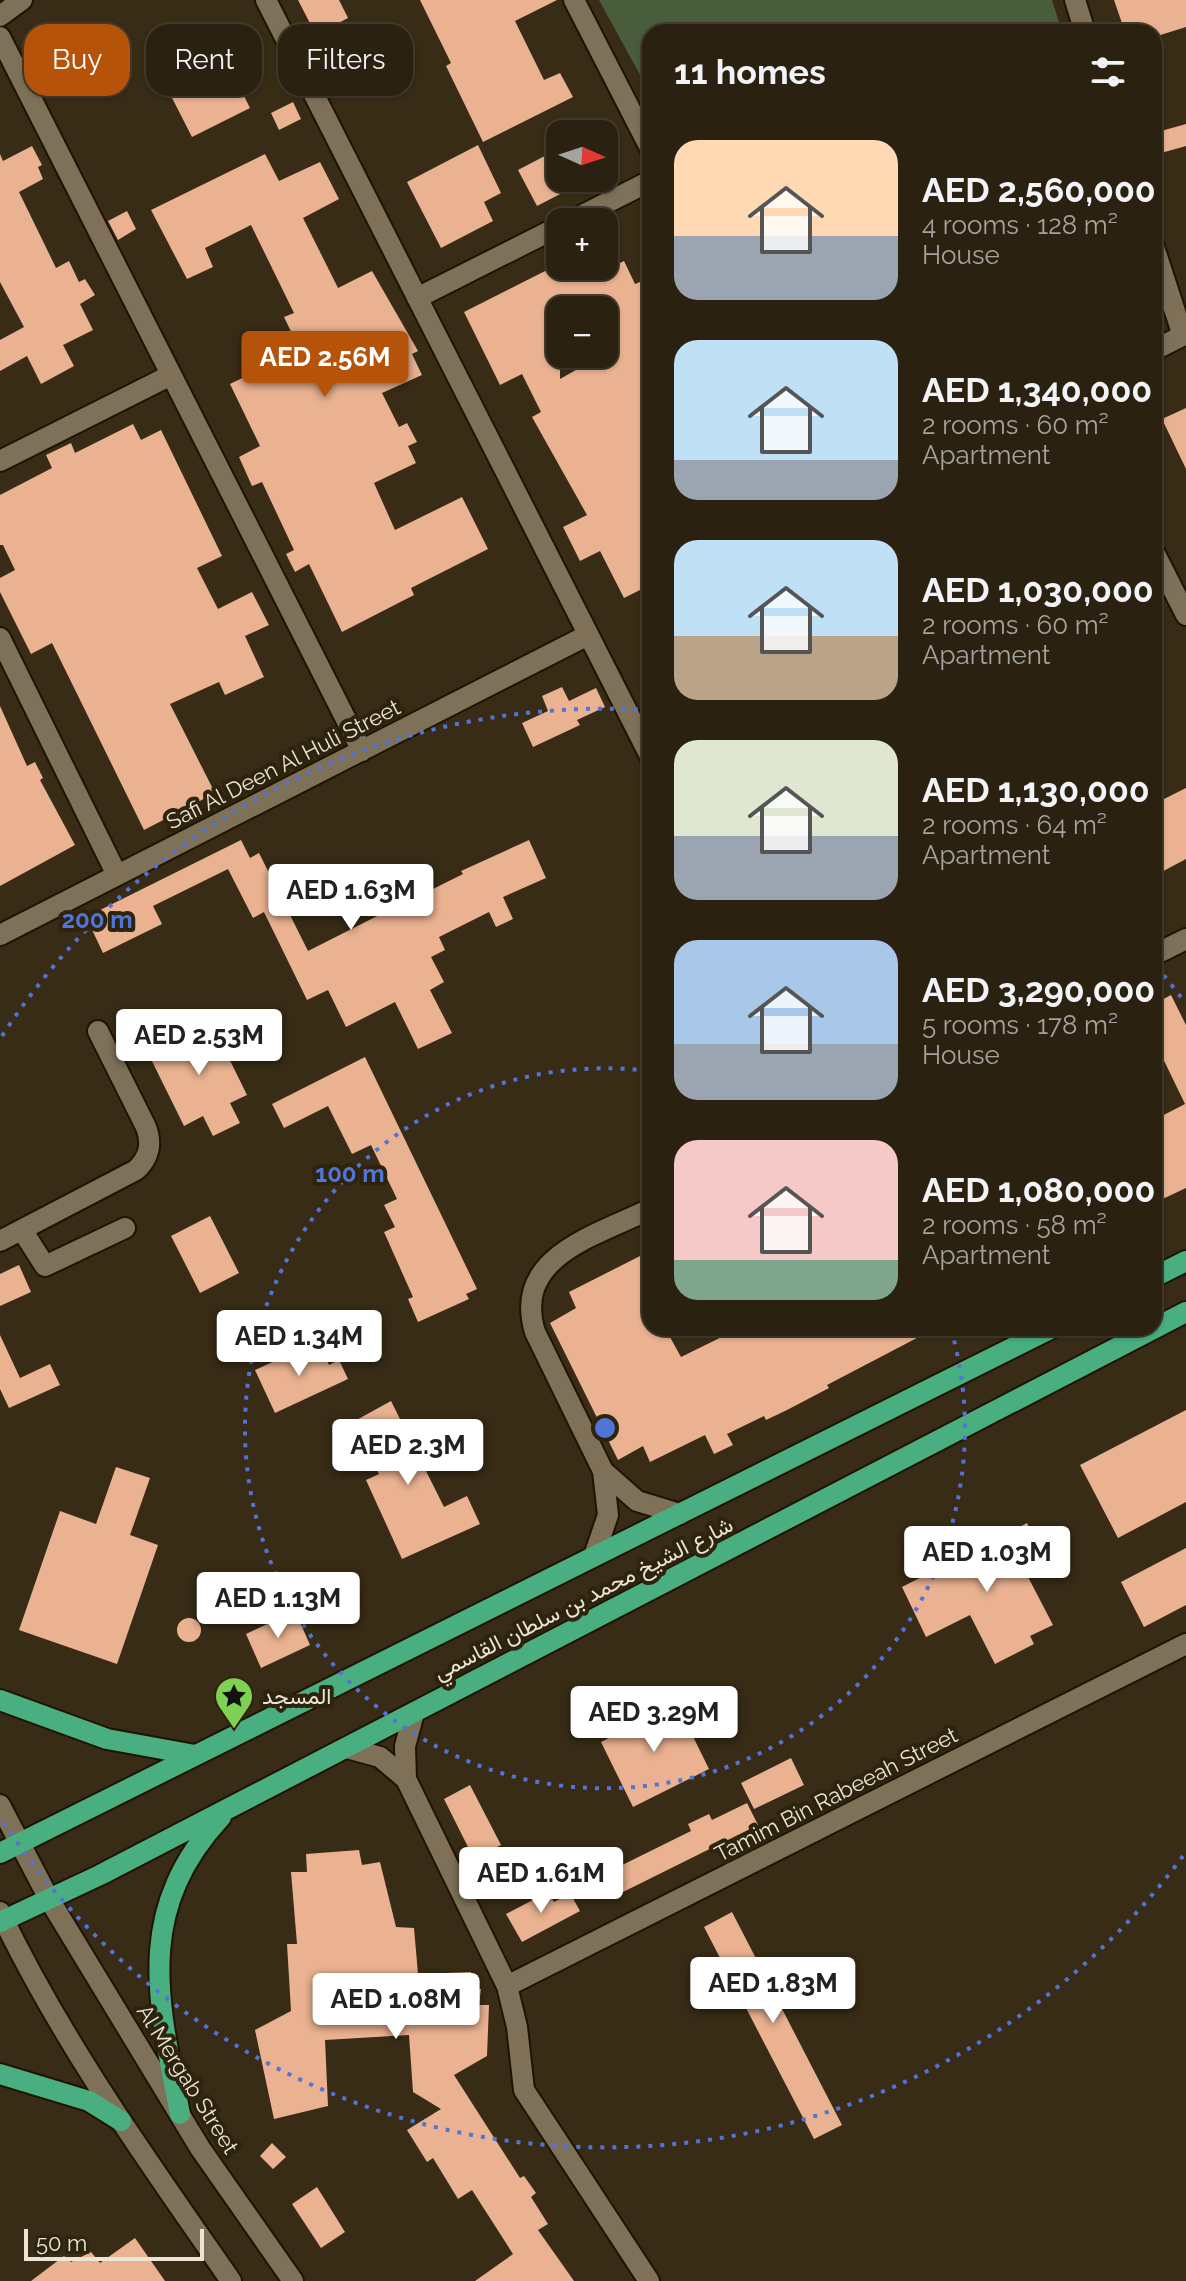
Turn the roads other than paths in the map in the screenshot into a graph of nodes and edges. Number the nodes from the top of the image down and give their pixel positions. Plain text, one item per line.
1 (22, 0) edge
2 (266, 0) edge
3 (574, 0) edge
4 (1075, 0) edge
5 (0, 16) edge
6 (1082, 24) edge
7 (0, 37) edge
8 (642, 132) edge
9 (642, 185) edge
10 (597, 208) edge
11 (546, 233) edge
12 (1162, 270) edge
13 (417, 298) junction
14 (1184, 335) edge
15 (1162, 346) edge
16 (171, 375) junction
17 (0, 461) edge
18 (1162, 568) edge
19 (1186, 615) edge
20 (588, 635) junction
21 (0, 638) edge
22 (642, 740) edge
23 (362, 751) junction
24 (117, 875) junction
25 (0, 935) edge
26 (1186, 939) edge
27 (1162, 951) edge
28 (98, 1031) dead end
29 (642, 1213) edge
30 (125, 1228) dead end
31 (22, 1230) junction
32 (0, 1241) edge
33 (1186, 1261) edge
34 (1162, 1273) edge
35 (1186, 1312) edge
36 (1162, 1324) edge
37 (1036, 1336) edge
38 (1140, 1336) edge
39 (603, 1471) junction
40 (680, 1514) junction
41 (594, 1556) junction
42 (1186, 1644) edge
43 (0, 1700) edge
44 (414, 1713) junction
45 (347, 1748) junction
46 (195, 1755) junction
47 (406, 1779) junction
48 (0, 1805) edge
49 (230, 1808) junction
50 (20, 1843) junction
51 (0, 1853) edge
52 (49, 1899) junction
53 (1, 1918) edge
54 (507, 1986) junction
55 (0, 2074) edge
56 (180, 2114) junction
57 (121, 2121) junction
58 (231, 2281) edge
59 (293, 2281) edge
60 (649, 2281) edge

1 - 5 street
2 - 13 street
3 - 8 street
4 - 6 street
7 - 16 street
9 - 10 street
11 - 13 street
12 - 14 street
13 - 20 street
14 - 15 street
16 - 17 street
16 - 23 street
18 - 19 street
20 - 22 street
20 - 23 street, Safi Al Deen Al Huli Street
21 - 24 street
23 - 24 street, Safi Al Deen Al Huli Street
24 - 25 street, Safi Al Deen Al Huli Street
26 - 27 street
28 - 31 street
29 - 39 street
30 - 31 street
31 - 32 street
33 - 34 main road
35 - 36 main road, شارع الشيخ محمد بن سلطان القاسمي
37 - 40 main road, شارع الشيخ محمد بن سلطان القاسمي
38 - 44 main road, شارع الشيخ محمد بن سلطان القاسمي
39 - 40 street
39 - 41 street
40 - 41 main road, شارع الشيخ محمد بن سلطان القاسمي
41 - 46 main road, شارع الشيخ محمد بن سلطان القاسمي
42 - 54 street, Tamim Bin Rabeeah Street
43 - 46 main road
44 - 45 main road, شارع الشيخ محمد بن سلطان القاسمي
44 - 47 street
45 - 47 street
45 - 49 main road, شارع الشيخ محمد بن سلطان القاسمي
46 - 50 main road, شارع الشيخ محمد بن سلطان القاسمي
47 - 54 street
48 - 50 street, Al Mergab Street
49 - 52 main road, شارع الشيخ محمد بن سلطان القاسمي
49 - 56 main road
50 - 51 main road, شارع الشيخ محمد بن سلطان القاسمي
50 - 52 street, Al Mergab Street
52 - 53 main road, شارع الشيخ محمد بن سلطان القاسمي
52 - 56 street, Al Mergab Street
53 - 57 street
54 - 60 street
55 - 57 main road
56 - 59 street, Al Mergab Street
57 - 58 street

